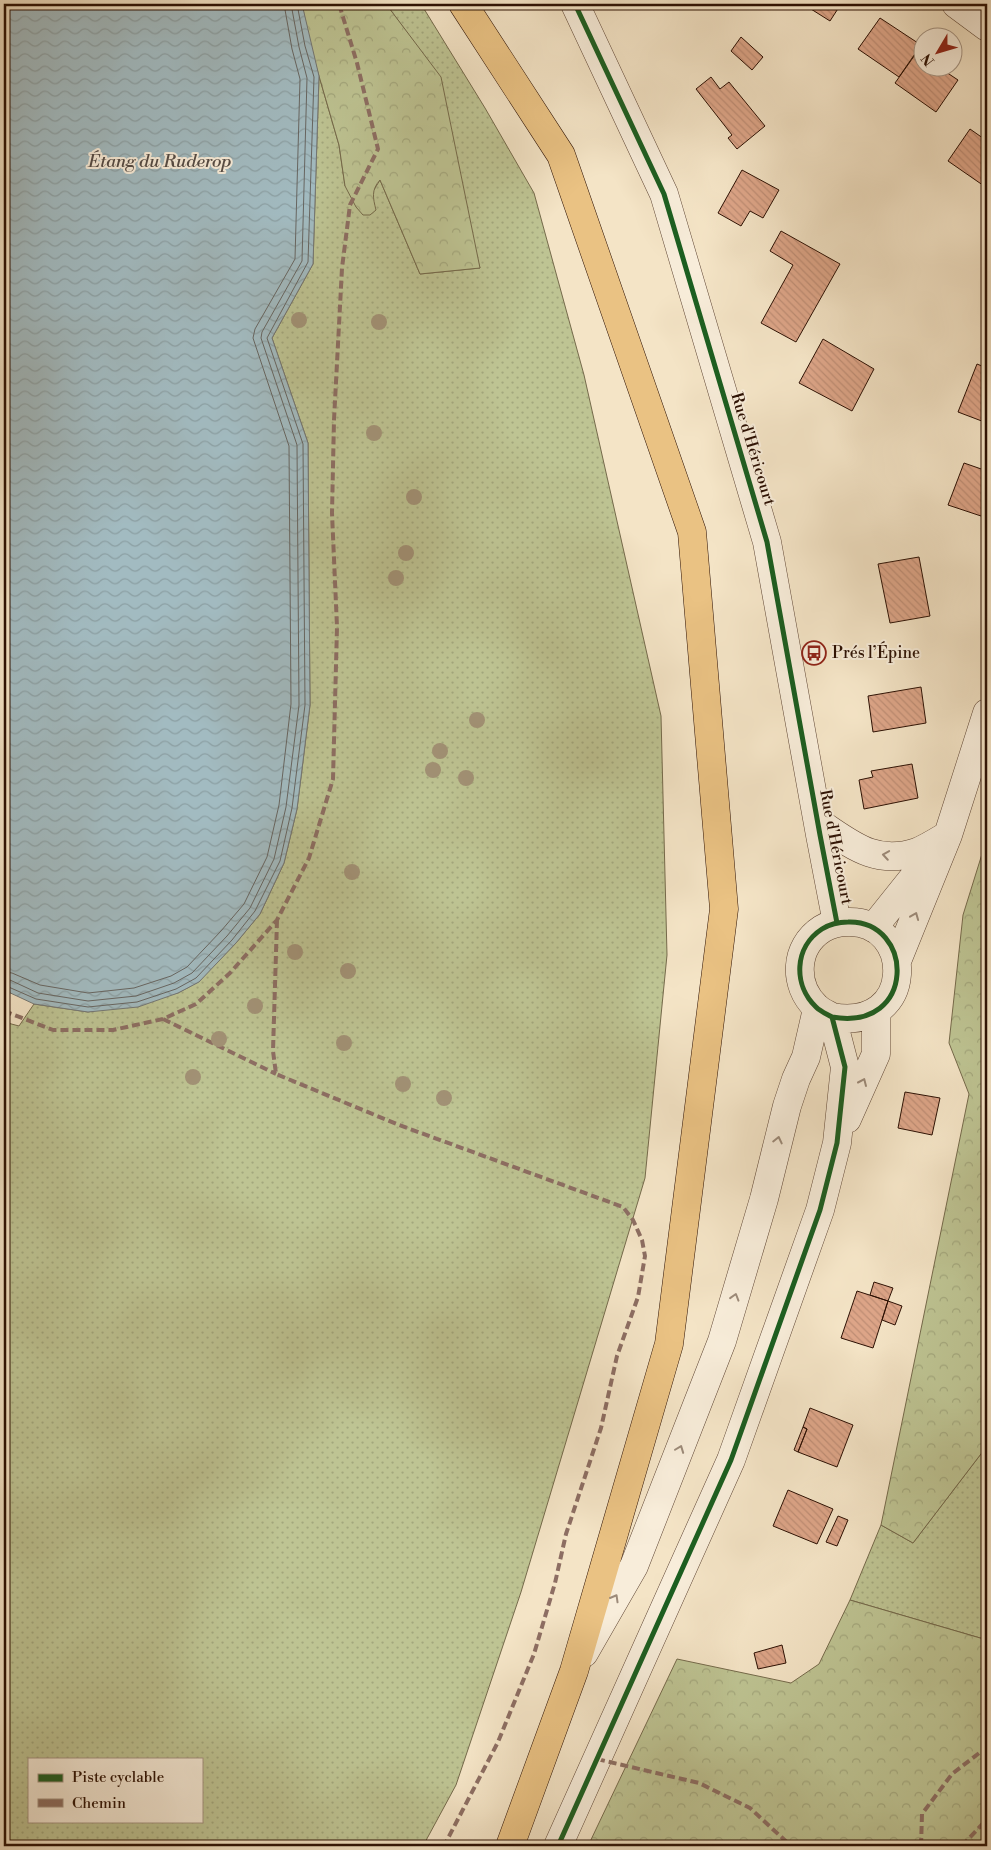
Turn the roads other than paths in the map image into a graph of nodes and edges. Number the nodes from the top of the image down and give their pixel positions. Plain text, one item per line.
1 (463, 4) edge
2 (575, 4) edge
3 (956, 4) edge
4 (987, 26) edge
5 (987, 713) edge
6 (818, 822) junction
7 (948, 835) junction
8 (837, 922) junction
9 (873, 928) junction
10 (897, 961) junction
11 (876, 1012) junction
12 (825, 1013) junction
13 (837, 1143) junction
14 (574, 1671) junction
15 (510, 1846) edge
16 (558, 1846) edge

1 - 14 main road
2 - 6 street, Rue d'Héricourt
3 - 4 street
5 - 7 street
7 -> 6 street
6 - 8 street, Rue d'Héricourt
7 - 9 street
10 -> 7 street
8 - 9 street
8 - 12 street
9 - 10 street
10 - 11 street
11 - 12 street
13 -> 11 street
12 - 13 street
14 -> 12 street
13 - 16 street
14 - 15 main road

